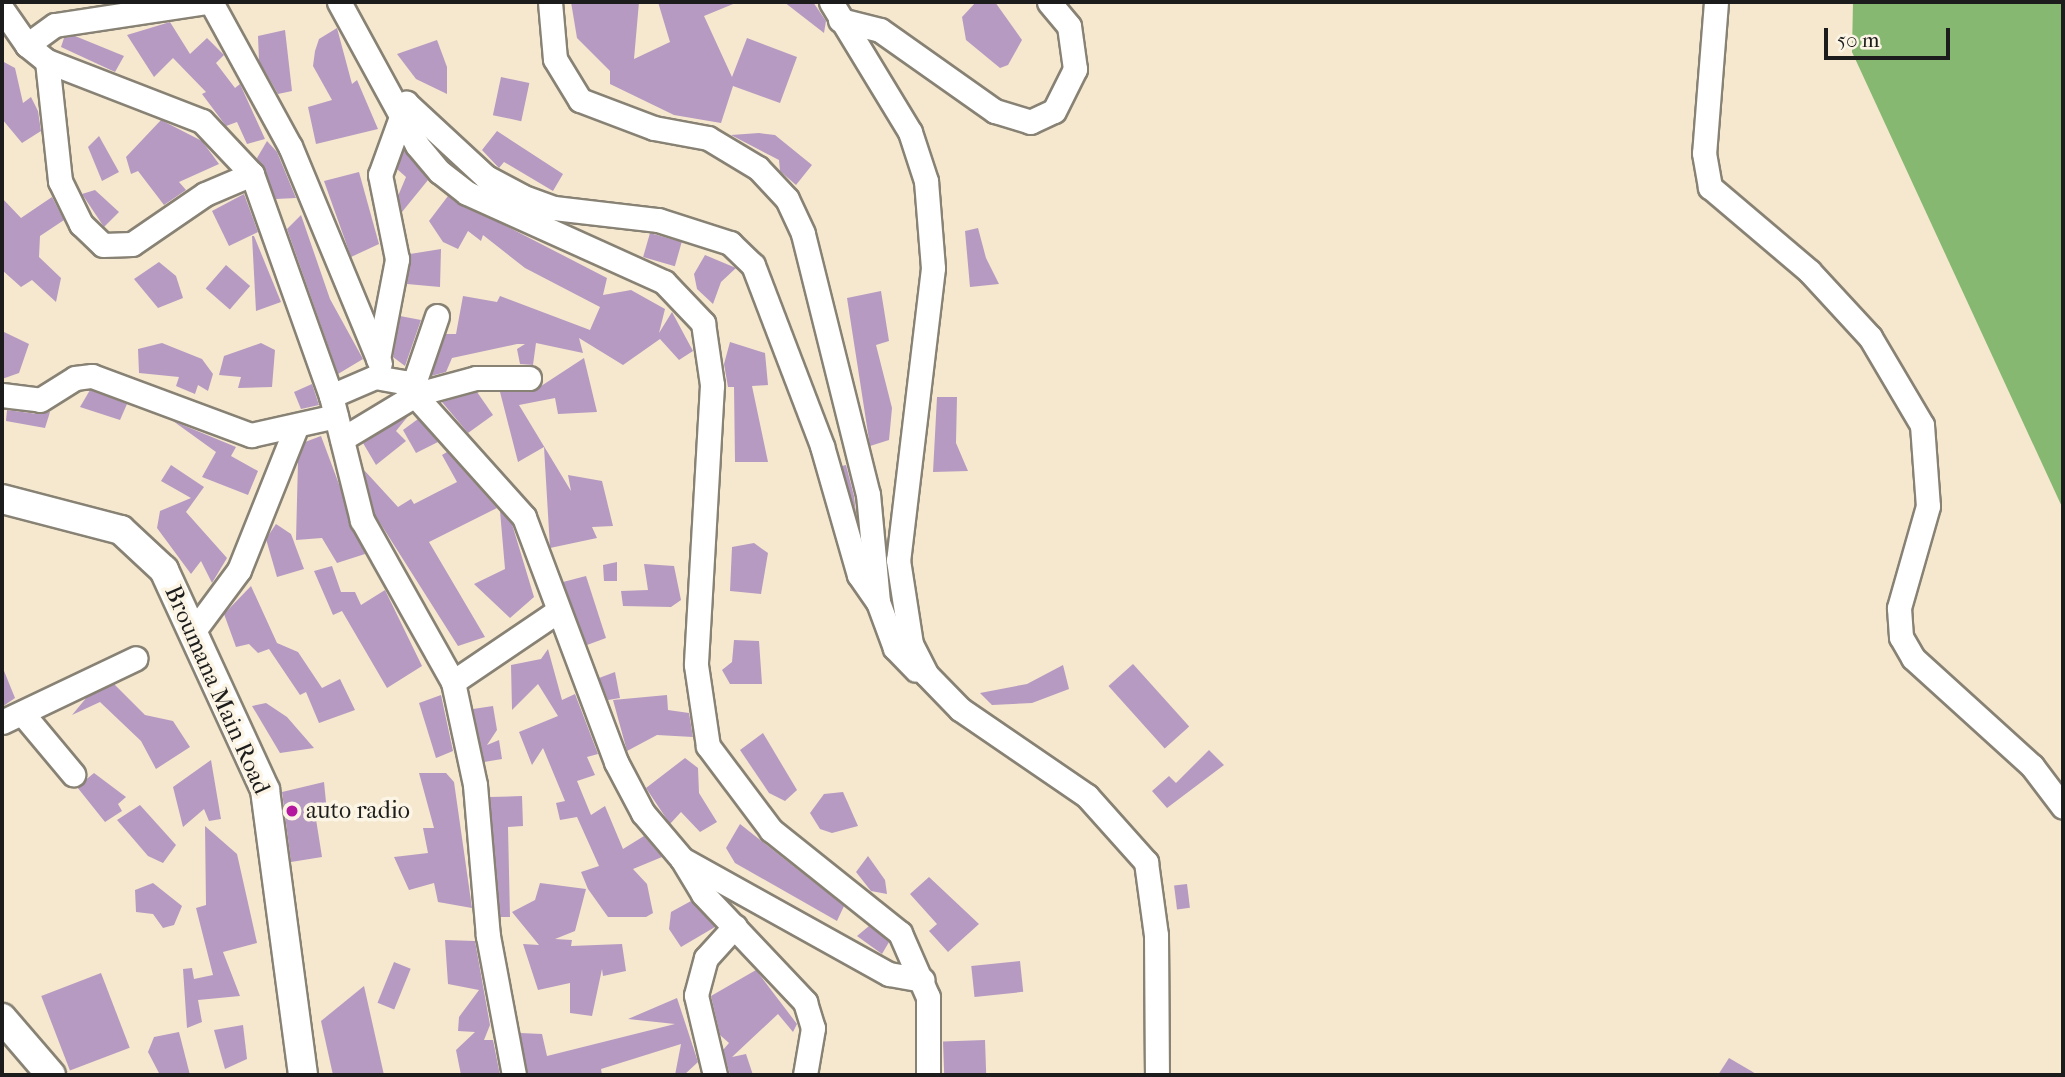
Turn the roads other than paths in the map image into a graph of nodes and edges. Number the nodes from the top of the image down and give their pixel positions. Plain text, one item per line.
1 (209, 2) edge
2 (339, 2) edge
3 (550, 2) edge
4 (1049, 2) edge
5 (1716, 2) edge
6 (2, 9) edge
7 (835, 11) edge
8 (350, 12) edge
9 (27, 45) junction
10 (47, 61) junction
11 (398, 111) junction
12 (252, 174) junction
13 (437, 316) dead end
14 (382, 367) junction
15 (529, 378) dead end
16 (414, 391) junction
17 (2, 395) edge
18 (336, 417) junction
19 (295, 430) junction
20 (2, 499) edge
21 (874, 551) junction
22 (899, 552) junction
23 (878, 602) junction
24 (555, 613) junction
25 (193, 632) junction
26 (136, 658) dead end
27 (926, 674) junction
28 (453, 681) junction
29 (12, 718) edge
30 (73, 774) dead end
31 (2063, 807) edge
32 (682, 859) junction
33 (735, 926) junction
34 (922, 980) junction
35 (2, 1018) edge
36 (51, 1075) edge
37 (303, 1075) edge
38 (514, 1075) edge
39 (715, 1075) edge
40 (806, 1075) edge
41 (928, 1075) edge
42 (1157, 1075) edge

1 - 9 street
1 - 14 street
2 - 8 street
3 - 21 street
4 - 7 street
5 - 31 street
6 - 9 street
7 - 22 street
8 - 11 street
9 - 10 street
10 - 12 street
10 - 12 street
11 - 14 street
11 - 23 street
11 - 34 street
12 - 18 street
13 - 16 street
14 - 16 street
14 - 18 street
15 - 16 street
16 - 18 street
16 - 24 street
17 - 19 street
18 - 19 street
18 - 28 street
19 - 25 street
20 - 25 main road, Broumana Main Road
21 - 22 street
21 - 23 street
22 - 27 street
23 - 27 street
24 - 28 street
24 - 32 street
25 - 37 main road, Broumana Main Road
26 - 29 street
27 - 42 street
28 - 38 street
29 - 30 street
32 - 33 street
32 - 34 street
33 - 39 street
33 - 40 street
34 - 41 street
35 - 36 main road

